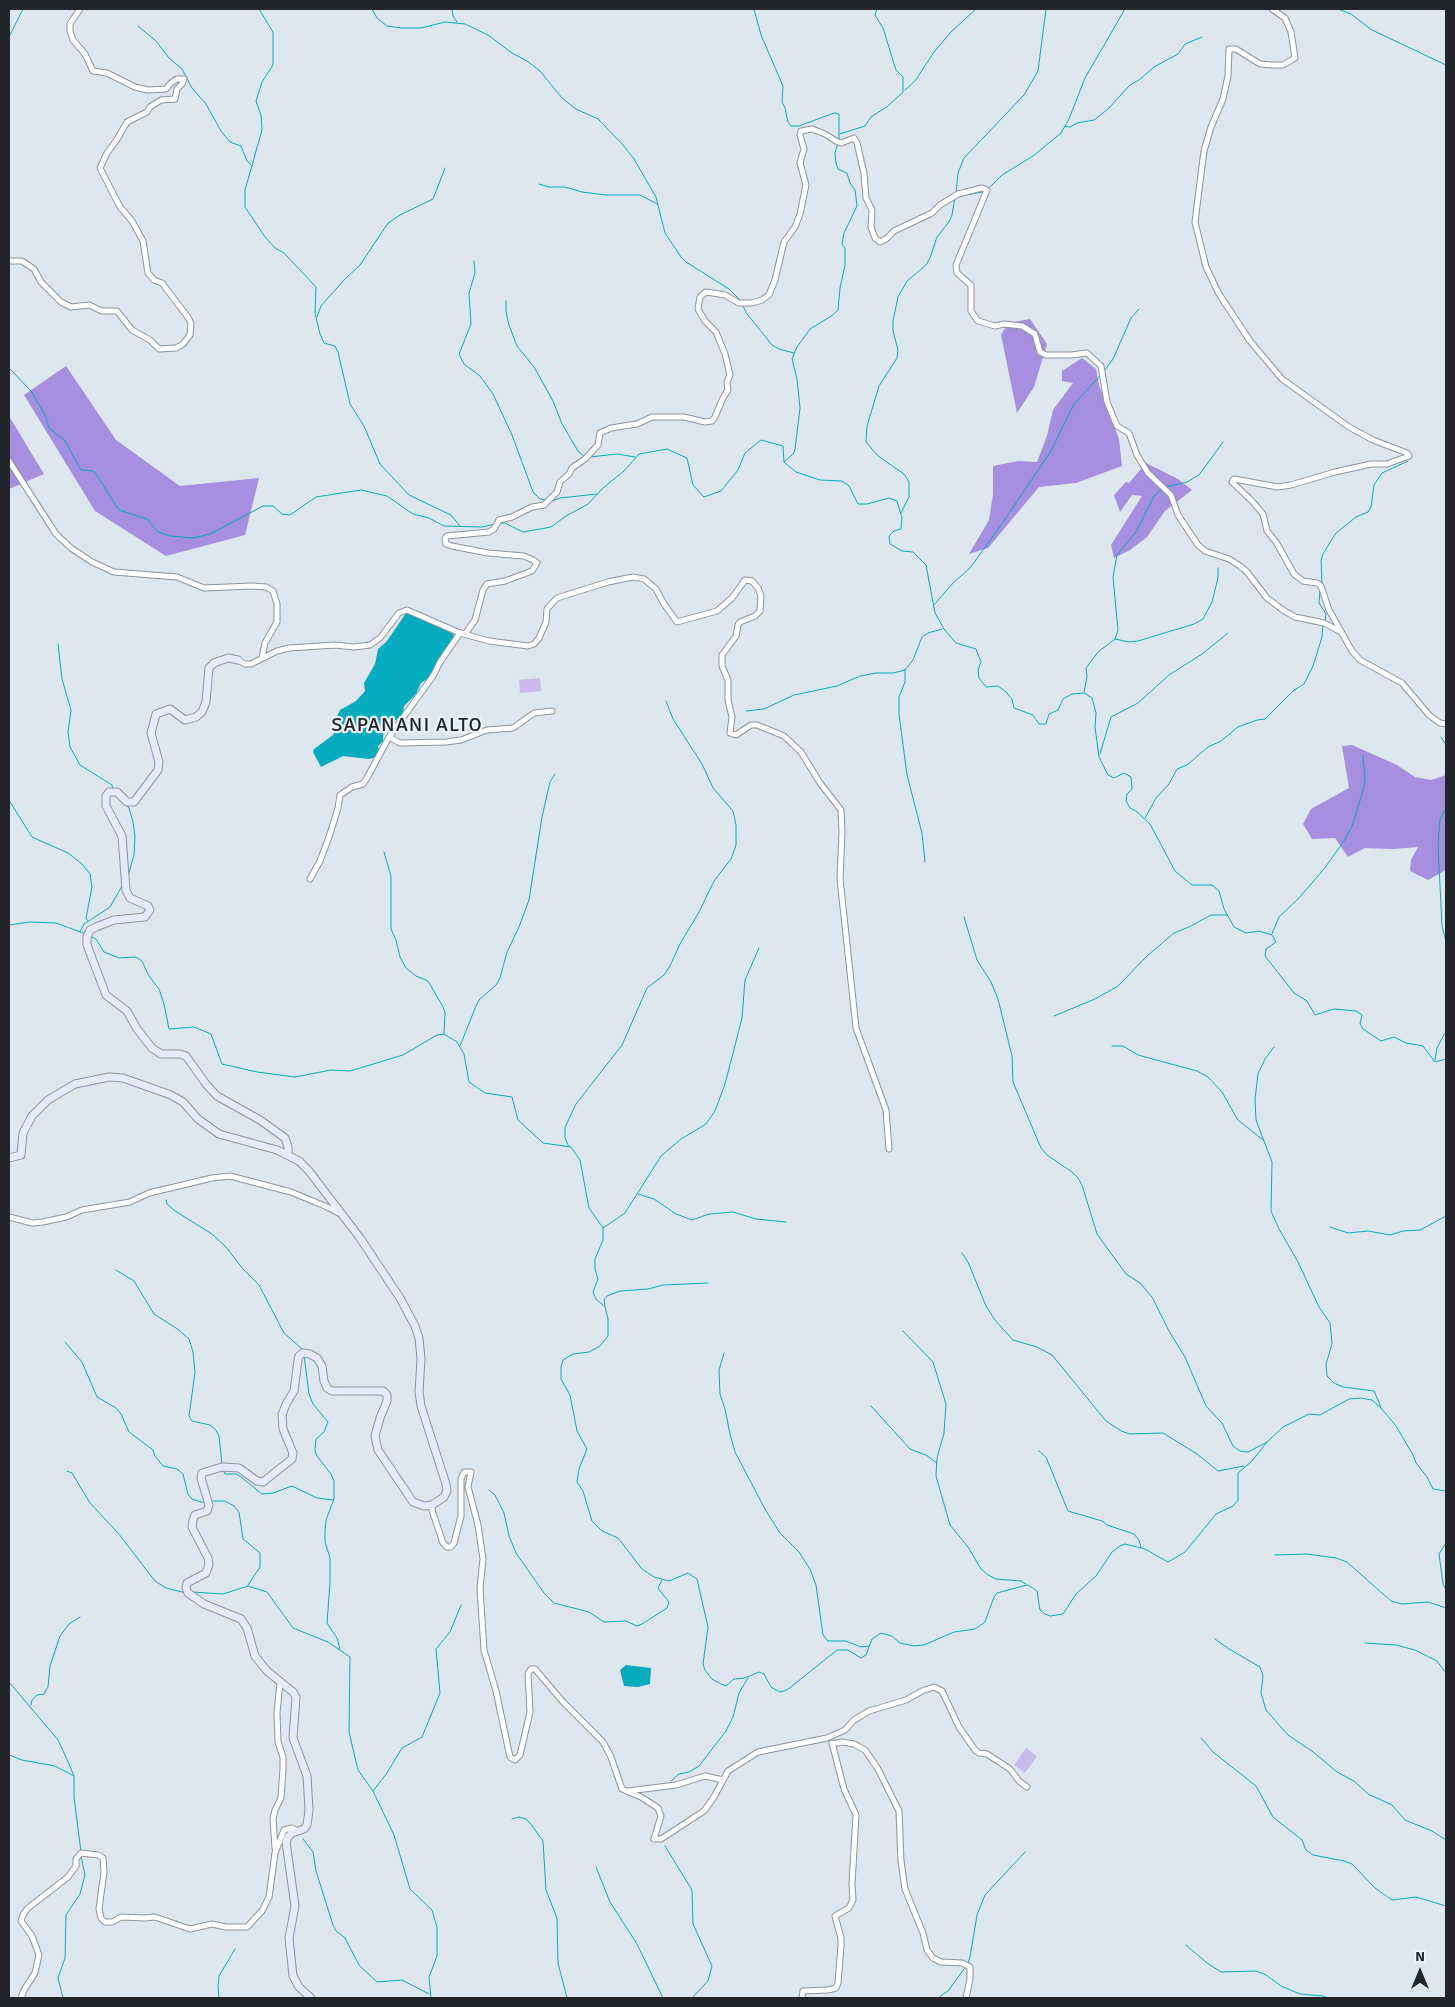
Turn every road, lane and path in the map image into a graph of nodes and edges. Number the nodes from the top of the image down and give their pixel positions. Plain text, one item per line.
1 (80, 9) edge
2 (1272, 9) edge
3 (9, 261) edge
4 (9, 461) edge
5 (1341, 632) junction
6 (462, 633) junction
7 (262, 658) junction
8 (238, 660) joint
9 (552, 711) dead end
10 (1446, 724) edge
11 (389, 737) junction
12 (310, 879) dead end
13 (889, 1149) dead end
14 (288, 1156) junction
15 (9, 1158) edge
16 (341, 1214) junction
17 (9, 1217) edge
18 (432, 1505) junction
19 (280, 1682) junction
20 (828, 1738) junction
21 (832, 1744) junction
22 (723, 1780) junction
23 (1027, 1787) dead end
24 (625, 1791) junction
25 (297, 1831) junction
26 (275, 1853) junction
27 (21, 1998) edge
28 (312, 1998) edge
29 (802, 1998) edge
30 (966, 1998) edge

1 - 3 street
2 - 5 street
4 - 7 street
5 - 6 street
5 - 10 street
6 - 7 street
6 - 11 street
6 - 13 street
7 - 8 street
8 - 14 street
9 - 11 street
11 - 12 street
14 - 15 street
14 - 16 street
16 - 17 street
16 - 18 street
18 - 19 street
18 - 24 street
19 - 25 street
19 - 26 street
20 - 21 street
20 - 22 street
20 - 23 street
21 - 29 street
21 - 30 street
22 - 24 street
22 - 24 street
25 - 26 street
25 - 28 street
26 - 27 street

